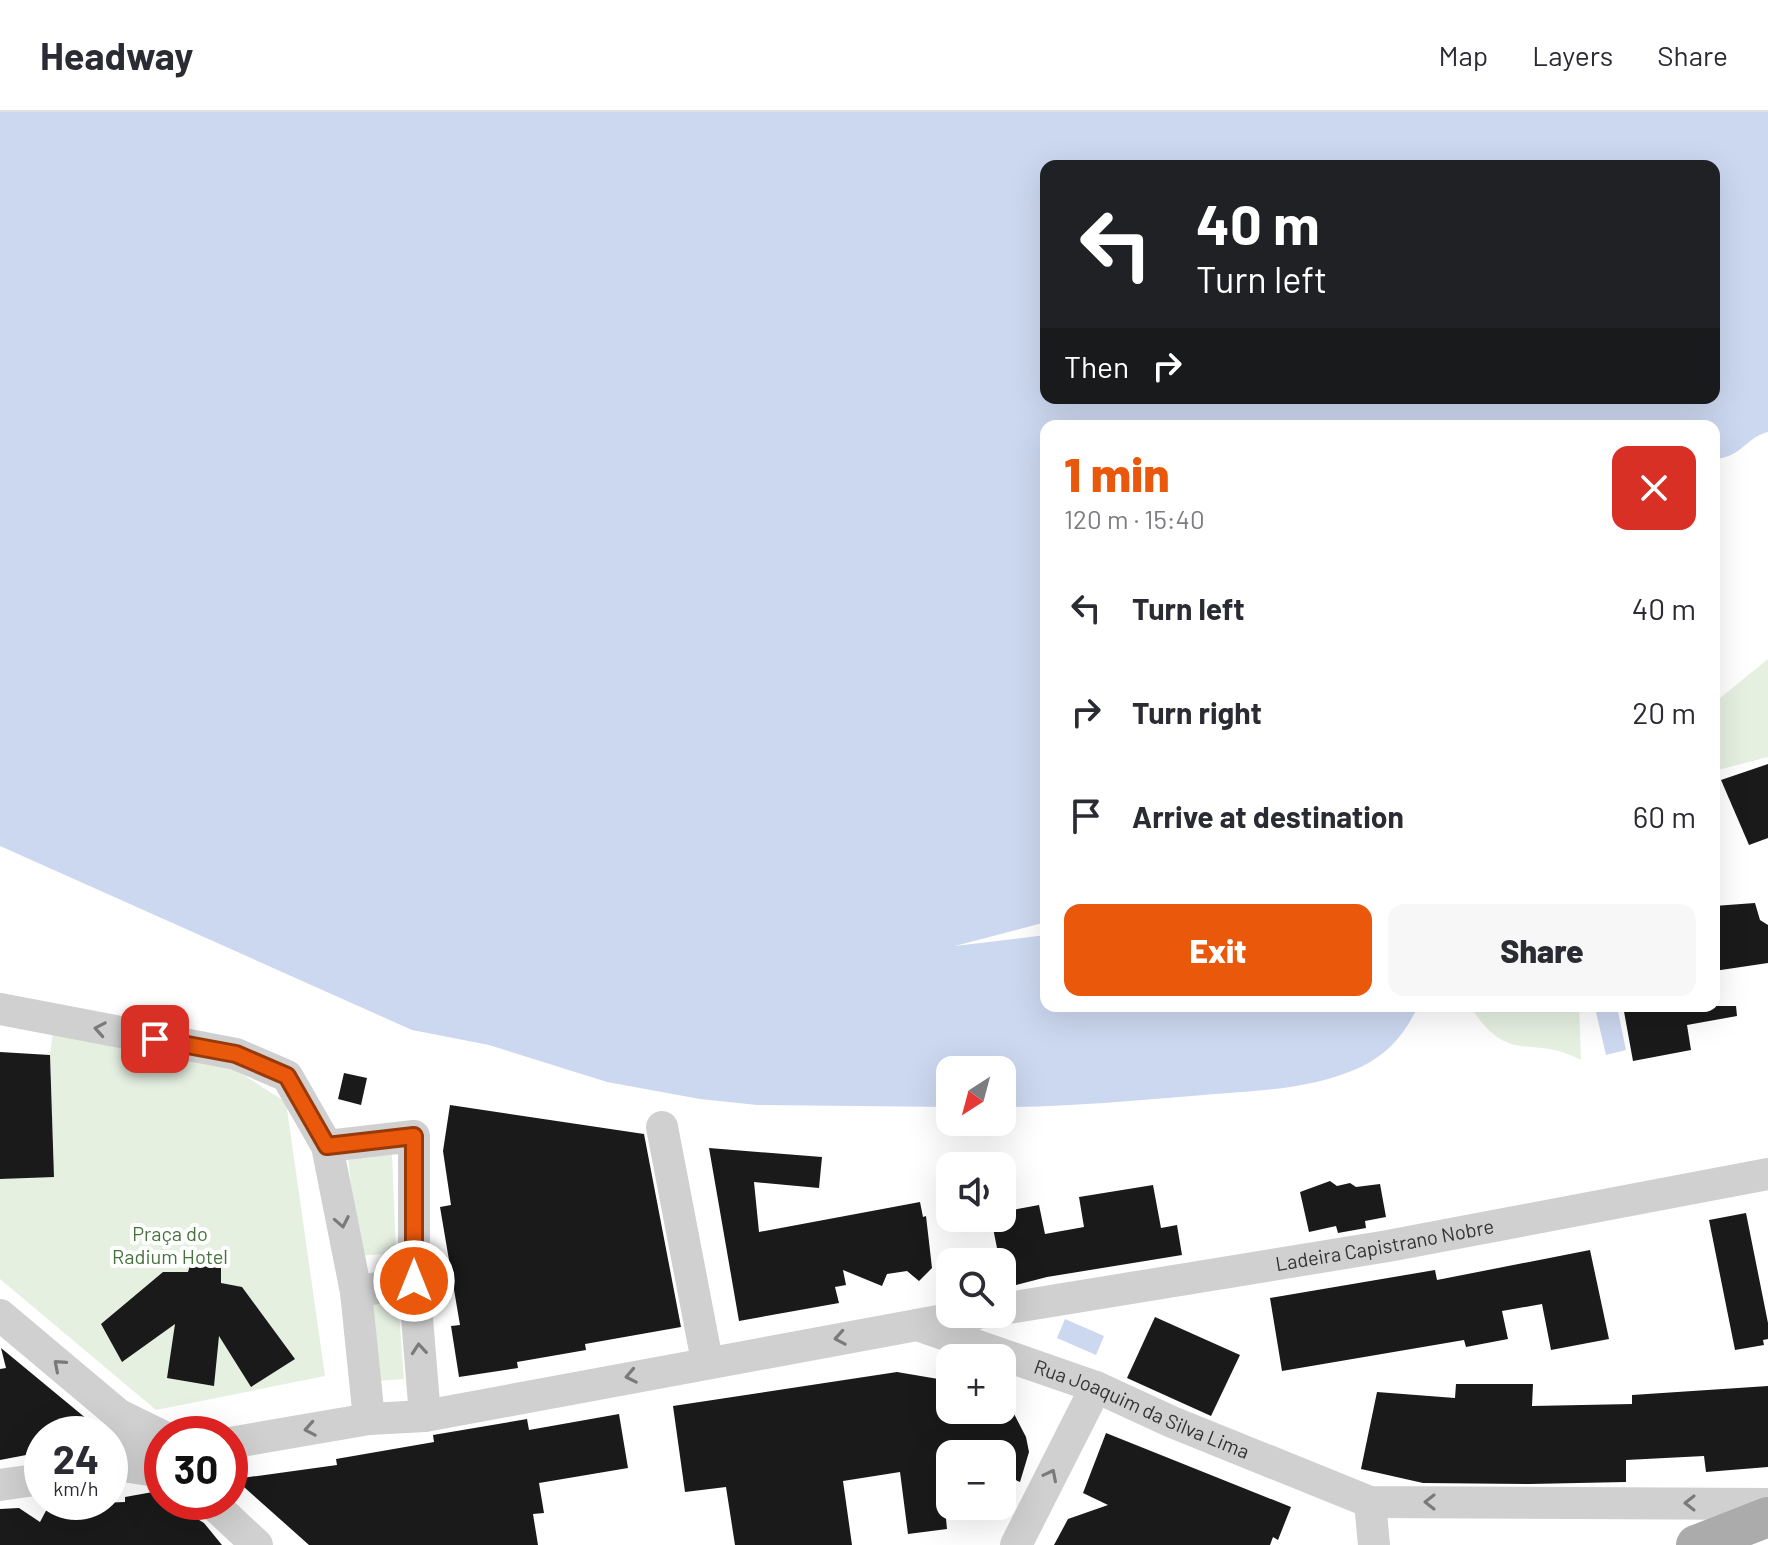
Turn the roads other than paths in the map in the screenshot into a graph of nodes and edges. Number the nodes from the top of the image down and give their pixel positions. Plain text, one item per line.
1 (0, 1009) edge
2 (662, 1127) dead end
3 (327, 1146) junction
4 (1768, 1174) edge
5 (414, 1281) junction
6 (356, 1292) junction
7 (1016, 1307) edge
8 (0, 1315) edge
9 (936, 1321) edge
10 (917, 1325) junction
11 (707, 1361) junction
12 (1096, 1387) junction
13 (119, 1415) joint
14 (425, 1416) junction
15 (369, 1419) junction
16 (144, 1427) edge
17 (128, 1429) edge
18 (248, 1440) edge
19 (128, 1457) edge
20 (24, 1482) edge
21 (0, 1485) edge
22 (1370, 1502) junction
23 (1768, 1504) edge
24 (1768, 1517) edge
25 (230, 1520) edge
26 (257, 1545) edge
27 (1016, 1545) edge
28 (1374, 1545) edge
29 (1696, 1545) edge

3 -> 1 street
2 - 11 street
3 - 5 street
3 -> 6 street
4 - 7 street, Ladeira Capistrano Nobre
5 - 6 street
14 -> 5 street
6 - 15 street
13 -> 8 street
9 - 10 street
10 -> 11 street, Rua Joaquim da Silva Lima
10 - 12 street, Rua Joaquim da Silva Lima
11 -> 14 street, Rua Joaquim da Silva Lima
12 - 22 street, Rua Joaquim da Silva Lima
27 -> 12 street
13 - 16 street
14 - 15 street, Rua Joaquim da Silva Lima
15 -> 18 street, Rua Joaquim da Silva Lima
17 - 19 street
20 - 21 street
23 -> 22 street, Rua Joaquim da Silva Lima
22 - 28 street
24 - 29 main road
25 - 26 street

